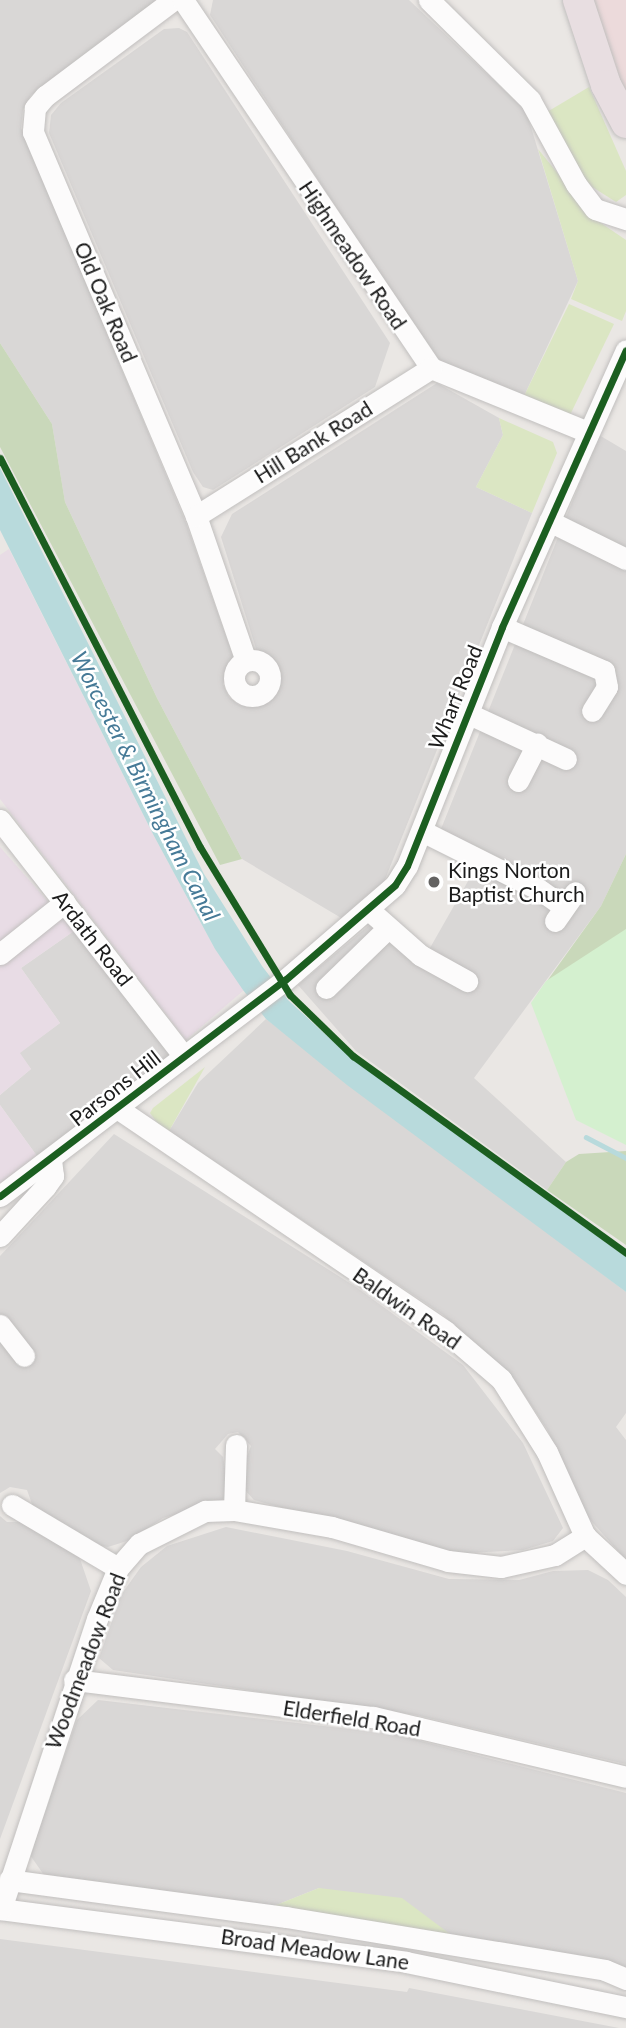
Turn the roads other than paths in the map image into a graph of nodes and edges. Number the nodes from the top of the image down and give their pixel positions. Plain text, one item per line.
1 (173, 0) edge
2 (183, 0) edge
3 (429, 0) edge
4 (578, 0) edge
5 (626, 123) edge
6 (626, 219) edge
7 (626, 350) edge
8 (431, 368) junction
9 (588, 432) junction
10 (197, 516) junction
11 (549, 521) junction
12 (626, 559) edge
13 (502, 627) junction
14 (246, 661) dead end
15 (592, 711) dead end
16 (467, 713) junction
17 (537, 744) junction
18 (566, 759) dead end
19 (518, 781) dead end
20 (0, 820) edge
21 (422, 831) junction
22 (65, 902) junction
23 (565, 906) dead end
24 (369, 910) junction
25 (388, 928) junction
26 (0, 954) edge
27 (467, 981) dead end
28 (326, 988) dead end
29 (251, 1006) joint
30 (184, 1056) junction
31 (117, 1108) junction
32 (51, 1159) junction
33 (0, 1196) edge
34 (0, 1236) edge
35 (0, 1325) edge
36 (24, 1356) dead end
37 (236, 1445) dead end
38 (12, 1505) dead end
39 (234, 1510) junction
40 (585, 1536) junction
41 (118, 1568) junction
42 (626, 1574) edge
43 (74, 1680) junction
44 (626, 1777) edge
45 (9, 1880) junction
46 (0, 1909) edge
47 (626, 1979) edge
48 (626, 2007) edge

1 - 10 street, Old Oak Road
2 - 8 street, Highmeadow Road
3 - 6 street
4 - 5 highway
7 - 9 street, Wharf Road
8 - 9 street
8 - 10 street, Hill Bank Road
9 - 11 street, Wharf Road
10 - 14 street, Old Oak Road
11 - 12 street
11 - 13 street, Wharf Road
13 - 15 street
13 - 16 street, Wharf Road
16 - 17 street
16 - 21 street, Wharf Road
17 - 18 street
17 - 19 street
20 - 22 street, Ardath Road
21 - 23 street
21 - 24 street, Wharf Road
22 - 26 street
22 - 30 street, Ardath Road
24 - 25 street
24 - 29 street, Wharf Road
25 - 27 street
25 - 28 street
29 - 30 street, Parsons Hill
30 - 31 street, Parsons Hill
31 - 32 street, Parsons Hill
31 - 40 street, Baldwin Road
32 - 33 street, Parsons Hill
32 - 34 street
35 - 36 street
37 - 39 street
38 - 41 street
39 - 40 street, Woodmeadow Road
39 - 41 street, Woodmeadow Road
40 - 42 street, Baldwin Road
41 - 43 street, Woodmeadow Road
43 - 44 street, Elderfield Road
43 - 45 street, Woodmeadow Road
45 - 46 street, Woodmeadow Road
45 - 47 street, Broad Meadow Lane
46 - 48 street, Broad Meadow Lane

